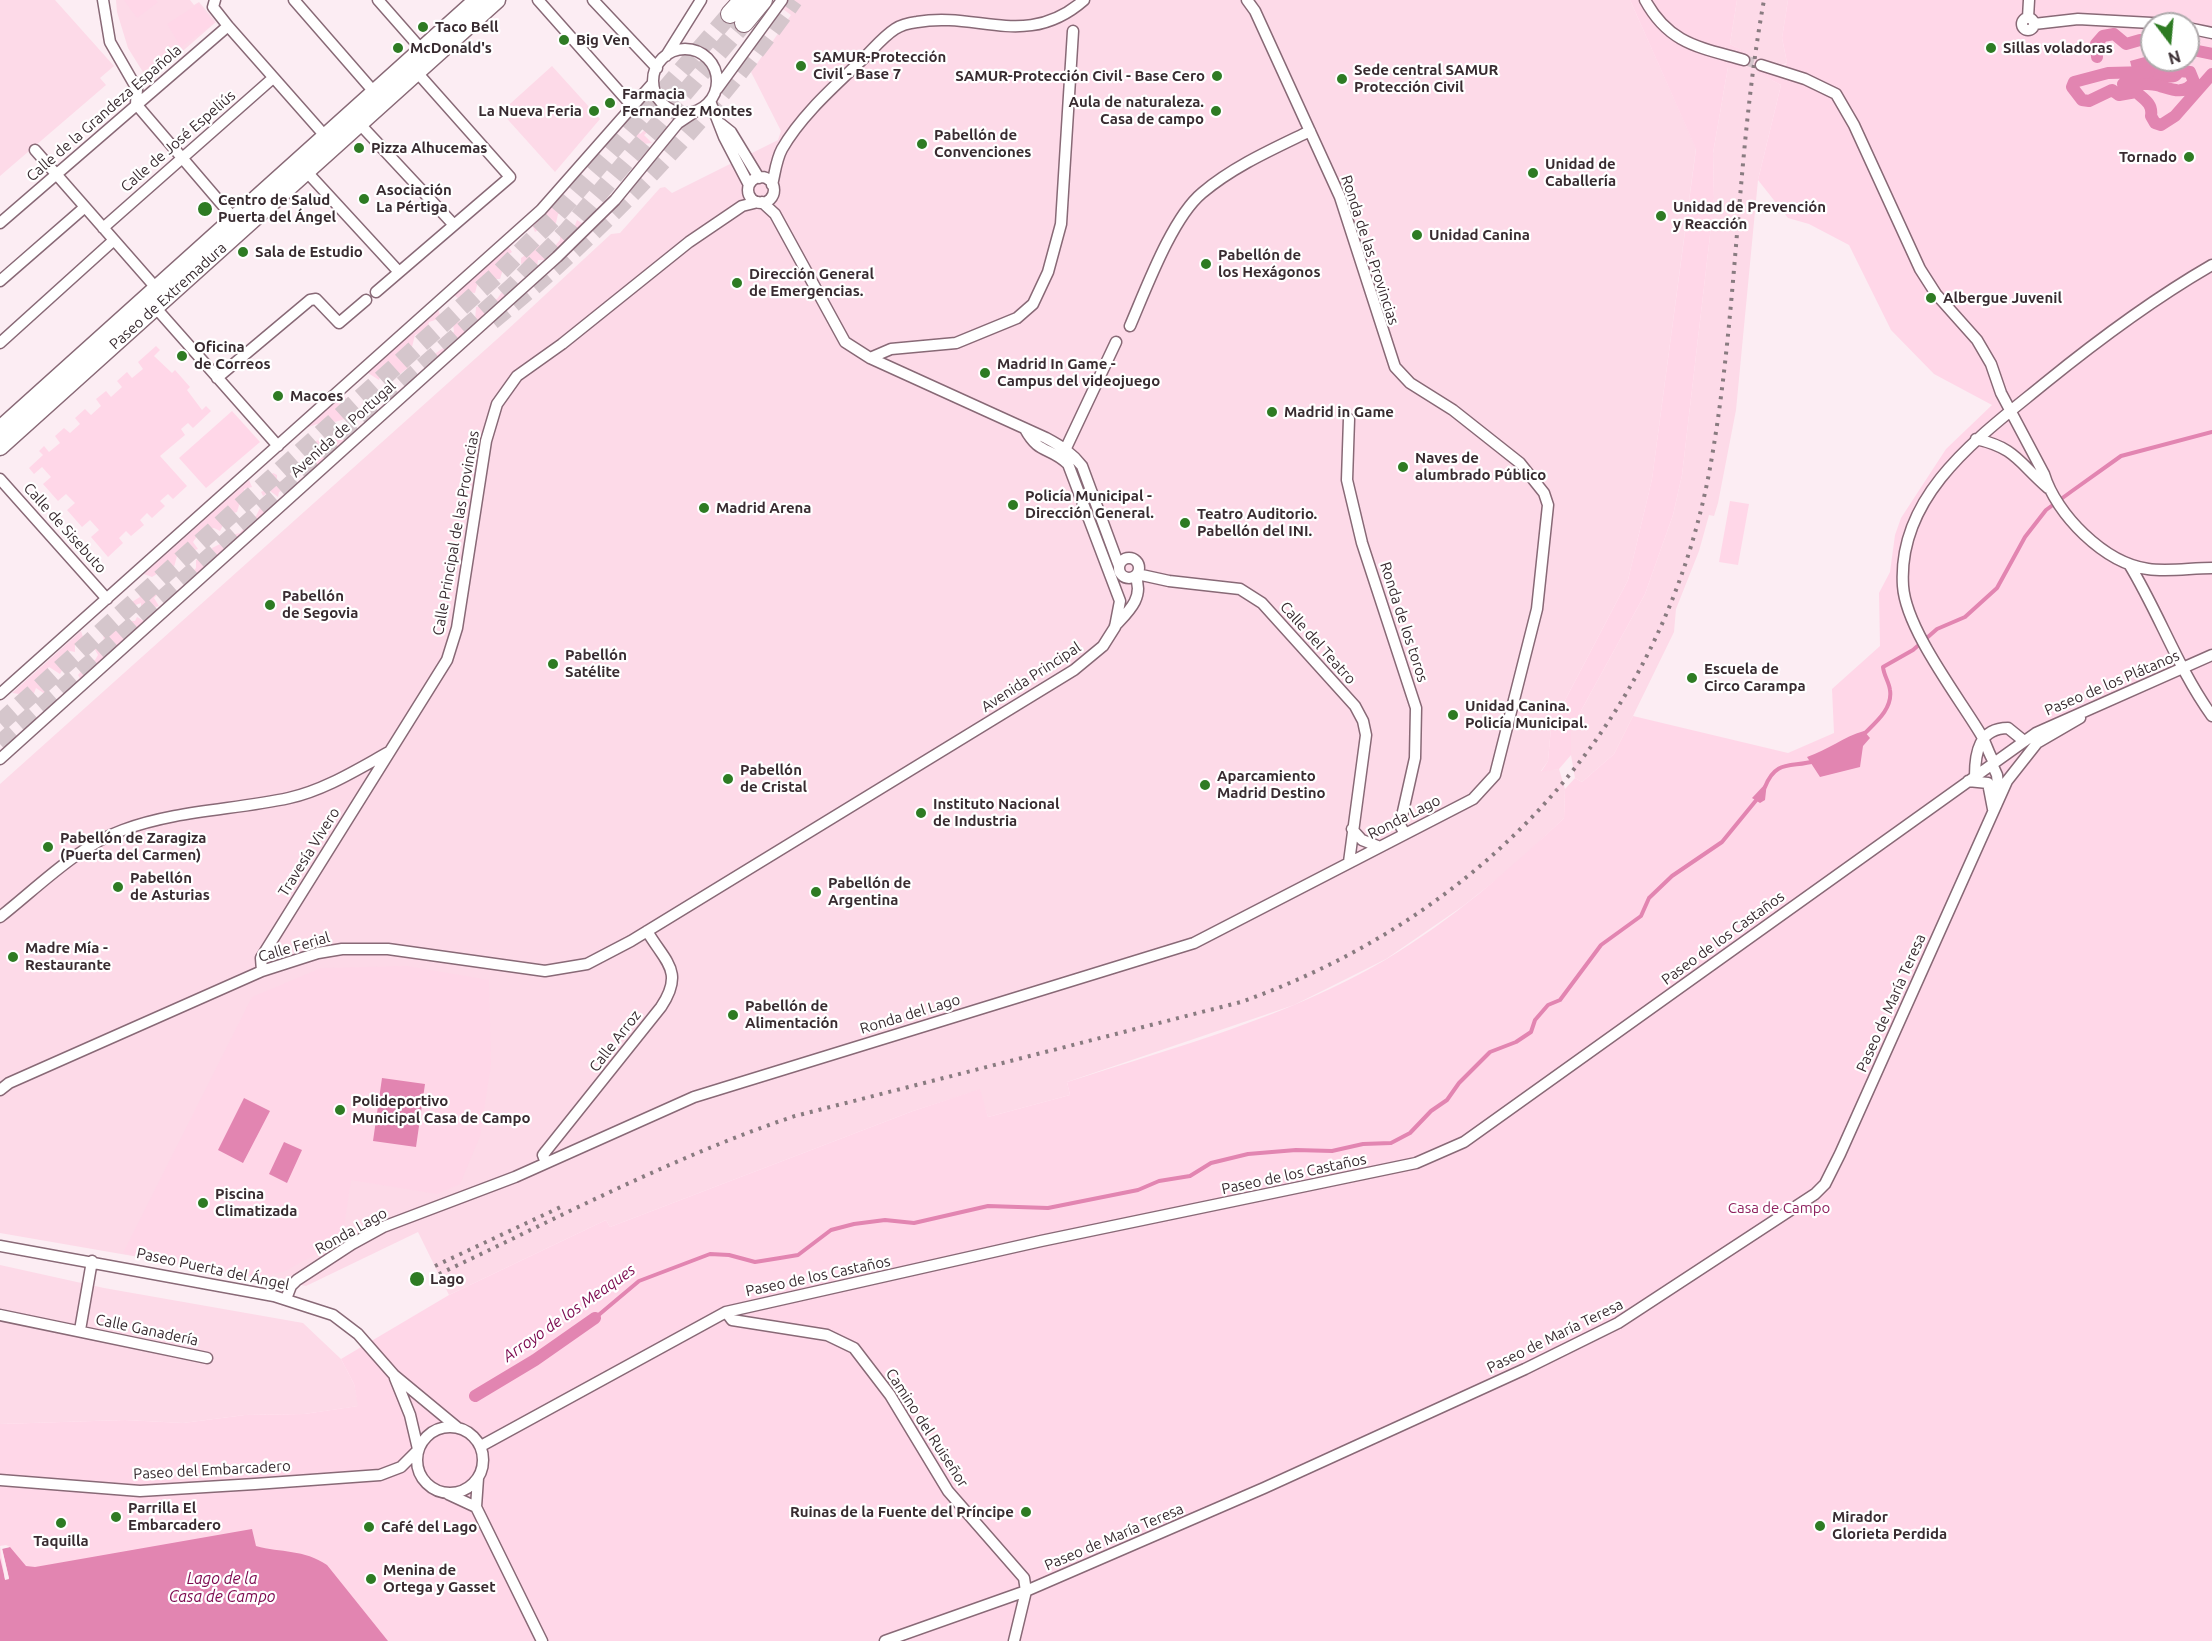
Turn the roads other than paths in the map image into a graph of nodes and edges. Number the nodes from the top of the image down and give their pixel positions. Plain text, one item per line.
1 (104, 0) edge
2 (215, 0) edge
3 (294, 0) edge
4 (378, 0) edge
5 (497, 0) edge
6 (538, 0) edge
7 (593, 0) edge
8 (700, 0) edge
9 (742, 0) edge
10 (763, 0) edge
11 (782, 0) edge
12 (1084, 0) edge
13 (1247, 0) edge
14 (1645, 0) edge
15 (2029, 0) edge
16 (474, 1) edge
17 (2140, 22) edge
18 (228, 26) junction
19 (1073, 31) dead end
20 (665, 57) junction
21 (1744, 60) tunnel mouth
22 (416, 61) junction
23 (1761, 65) tunnel mouth
24 (657, 68) junction
25 (273, 78) junction
26 (653, 83) junction
27 (375, 93) junction
28 (706, 103) junction
29 (136, 104) junction
30 (632, 106) junction
31 (355, 119) junction
32 (719, 120) junction
33 (1310, 131) junction
34 (326, 138) junction
35 (35, 150) dead end
36 (183, 158) junction
37 (306, 171) junction
38 (57, 175) junction
39 (767, 184) junction
40 (749, 189) junction
41 (760, 202) junction
42 (741, 206) junction
43 (86, 207) junction
44 (775, 214) junction
45 (0, 223) edge
46 (239, 225) junction
47 (454, 225) junction
48 (103, 228) junction
49 (114, 240) junction
50 (2212, 266) edge
51 (399, 272) junction
52 (0, 281) edge
53 (157, 289) junction
54 (376, 292) dead end
55 (366, 300) dead end
56 (155, 308) junction
57 (1130, 326) dead end
58 (1116, 342) dead end
59 (0, 343) edge
60 (870, 358) junction
61 (217, 378) junction
62 (2010, 411) junction
63 (1349, 419) dead end
64 (0, 429) edge
65 (1025, 429) junction
66 (1976, 439) junction
67 (278, 446) junction
68 (0, 447) edge
69 (1066, 448) junction
70 (0, 479) edge
71 (2051, 492) junction
72 (1112, 544) junction
73 (1128, 557) junction
74 (2129, 564) junction
75 (1119, 566) junction
76 (2212, 567) edge
77 (2148, 569) junction
78 (1136, 575) junction
79 (2149, 597) junction
80 (107, 599) junction
81 (1115, 627) junction
82 (2212, 655) edge
83 (2183, 669) junction
84 (0, 694) edge
85 (2212, 716) edge
86 (1983, 738) junction
87 (2027, 746) junction
88 (389, 752) junction
89 (0, 759) edge
90 (1993, 763) junction
91 (1971, 778) junction
92 (1999, 795) junction
93 (1473, 800) joint
94 (1993, 810) junction
95 (1352, 829) junction
96 (1405, 834) junction
97 (1380, 847) junction
98 (1349, 862) junction
99 (0, 917) edge
100 (647, 932) junction
101 (262, 971) junction
102 (0, 1090) edge
103 (546, 1163) junction
104 (478, 1193) joint
105 (0, 1246) edge
106 (92, 1261) junction
107 (286, 1299) junction
108 (726, 1312) junction
109 (0, 1315) edge
110 (80, 1330) junction
111 (207, 1358) dead end
112 (394, 1375) junction
113 (458, 1428) junction
114 (481, 1446) junction
115 (418, 1450) junction
116 (478, 1478) junction
117 (0, 1480) edge
118 (448, 1494) junction
119 (476, 1507) junction
120 (1026, 1591) junction
121 (542, 1641) edge
122 (885, 1641) edge
123 (1014, 1641) edge

1 - 29 street
2 - 18 street
3 - 27 street
4 - 22 street
5 - 22 main road, Paseo de Extremadura
6 - 30 street
7 - 24 street
8 - 20 street, Avenida de Portugal
9 - 10 highway
11 - 28 street, Avenida de Portugal
12 - 39 street
13 - 33 street, Ronda de las Provincias
14 - 21 street
15 - 17 street
16 - 22 main road, Paseo de Extremadura
18 - 25 street
18 - 29 street, Calle de la Grandeza Española
19 - 60 street
20 - 24 street, Avenida de Portugal
20 - 28 street
22 - 27 main road, Paseo de Extremadura
22 - 31 main road, Paseo de Extremadura
22 - 47 street
23 - 62 street
24 - 26 street, Avenida de Portugal
25 - 34 street
25 - 36 street, Calle de José Espeliús
26 - 28 street
26 - 30 street, Avenida de Portugal
27 - 31 main road, Paseo de Extremadura
28 - 32 street
28 - 89 street, Avenida de Portugal
29 - 36 street
29 - 38 street, Calle de la Grandeza Española
30 - 67 street, Avenida de Portugal
31 - 34 main road, Paseo de Extremadura
31 - 37 main road, Paseo de Extremadura
31 - 47 street
32 - 39 street
32 - 40 street
33 - 57 street
33 - 93 street, Ronda de las Provincias
34 - 46 main road, Paseo de Extremadura
35 - 38 street
36 - 46 street
36 - 48 street, Calle de José Espeliús
37 - 46 main road, Paseo de Extremadura
37 - 51 street
38 - 43 street
38 - 45 street, Calle de la Grandeza Española
39 - 40 street, Calle Principal de las Provincias
39 - 41 street, Calle Principal de las Provincias
39 - 44 street
40 - 41 street
40 - 42 street, Calle Principal de las Provincias
41 - 42 street, Calle Principal de las Provincias
41 - 44 street
42 - 88 street, Calle Principal de las Provincias
43 - 48 street
43 - 52 street
44 - 60 street
46 - 53 main road, Paseo de Extremadura
46 - 56 main road, Paseo de Extremadura
47 - 51 street
48 - 49 street
49 - 53 street
49 - 59 street
50 - 62 street
51 - 54 street
53 - 56 street
53 - 64 main road, Paseo de Extremadura
55 - 61 street
56 - 61 street
56 - 68 main road, Paseo de Extremadura
58 - 69 street
60 - 65 street
61 - 67 street
62 - 66 street
62 - 71 street
63 - 96 street, Ronda de los toros
65 - 69 street
65 - 81 street
66 - 71 street
66 - 86 street
67 - 80 street, Avenida de Portugal
69 - 72 street
70 - 80 street, Calle de Sisebuto
71 - 74 street
72 - 73 street
72 - 75 street
73 - 75 street
73 - 78 street
74 - 77 street
74 - 79 street
75 - 78 street
76 - 77 street
77 - 79 street
78 - 81 street, Avenida Principal
78 - 95 street, Calle del Teatro
79 - 83 street
80 - 84 street, Avenida de Portugal
81 - 100 street, Avenida Principal
82 - 83 street, Paseo de los Plátanos
83 - 85 street
83 - 87 street, Paseo de los Plátanos
86 - 87 street
86 - 90 street
86 - 91 street
87 - 90 street, Paseo de los Castaños
87 - 92 street, Paseo de María Teresa
88 - 99 street, Calle Principal de las Provincias
88 - 101 street, Travesía Vivero
90 - 91 street, Paseo de los Castaños
90 - 92 street
91 - 94 street
91 - 108 street, Paseo de los Castaños
92 - 94 street, Paseo de María Teresa
93 - 96 street, Ronda Lago
94 - 120 street, Paseo de María Teresa
95 - 97 street
95 - 98 street, Calle del Teatro
96 - 97 street, Ronda Lago
97 - 98 street, Ronda Lago
98 - 103 street, Ronda del Lago
100 - 101 street, Calle Ferial
100 - 103 street, Calle Arroz
101 - 102 street, Calle Ferial
103 - 104 street, Ronda del Lago
104 - 107 street, Ronda Lago
105 - 106 street, Paseo Puerta del Ángel
106 - 107 street, Paseo Puerta del Ángel
106 - 110 street, Calle Ganadería
107 - 112 street, Paseo Puerta del Ángel
108 - 114 street, Paseo de los Castaños
108 - 120 street, Camino del Ruiseñor
109 - 110 street, Calle Ganadería
110 - 111 street, Calle Ganadería
112 - 113 street, Paseo Puerta del Ángel
112 - 115 street, Paseo Puerta del Ángel
113 - 114 street
113 - 115 street
114 - 116 street
115 - 117 street, Paseo del Embarcadero
115 - 118 street
116 - 118 street
116 - 119 street
118 - 119 street
119 - 121 street
120 - 122 street, Paseo de María Teresa
120 - 123 street

